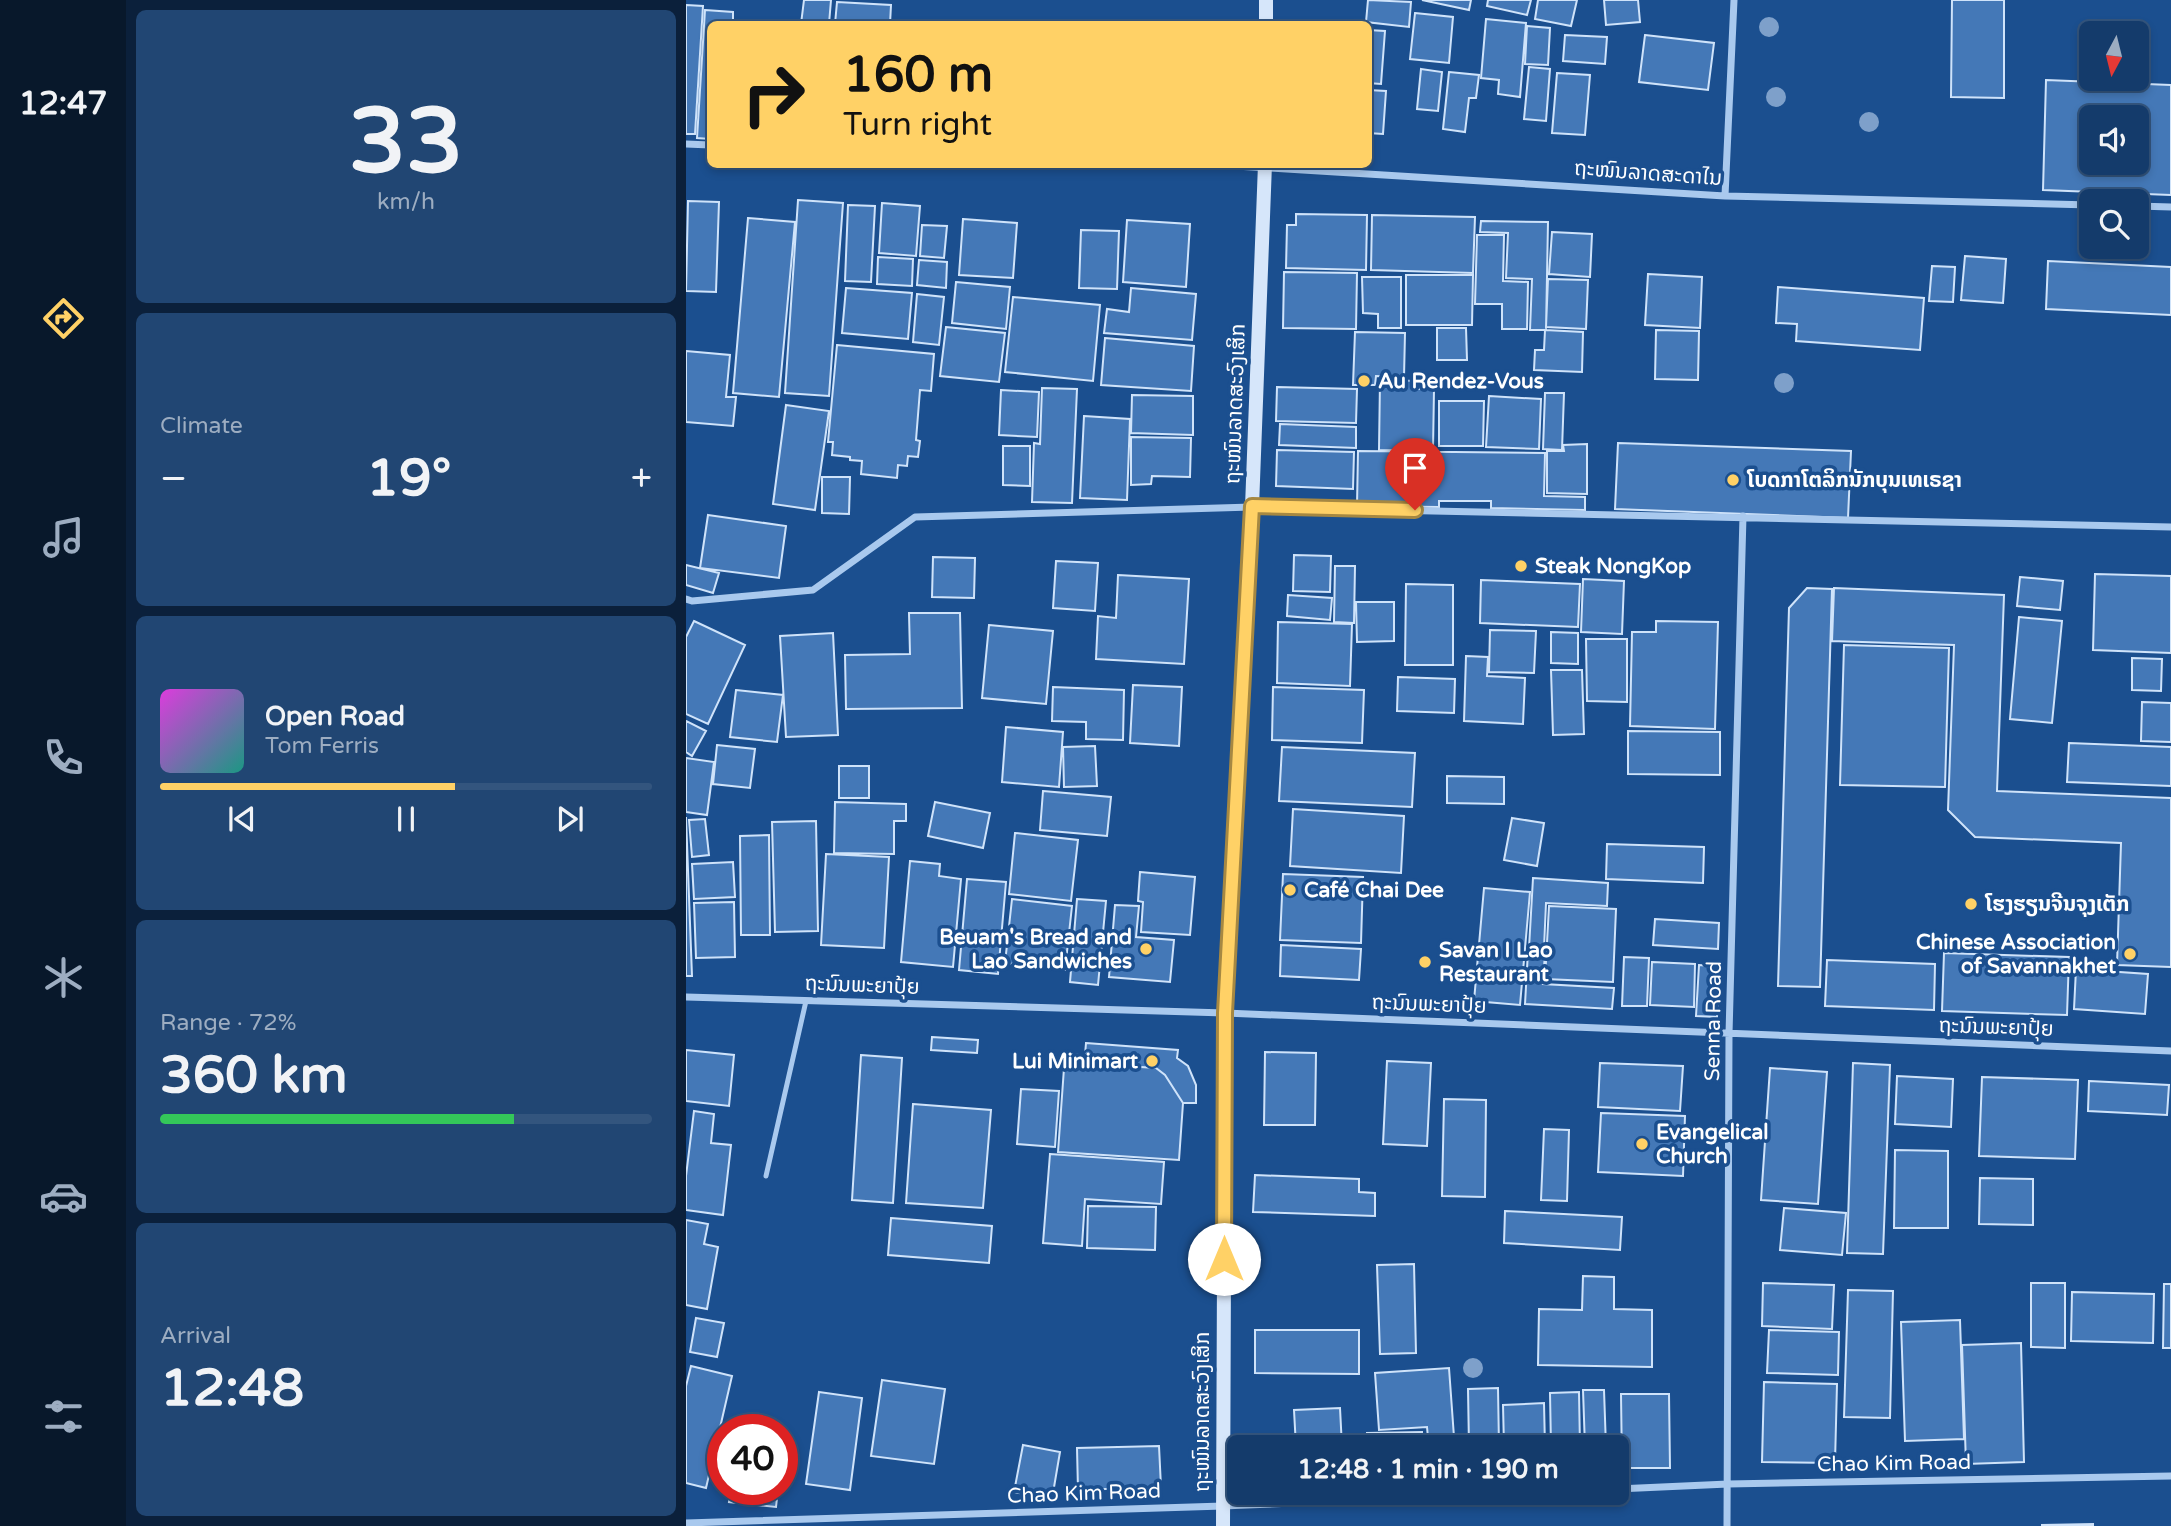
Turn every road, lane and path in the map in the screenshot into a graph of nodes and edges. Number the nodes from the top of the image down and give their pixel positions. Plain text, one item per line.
1 (1266, 0) edge
2 (1734, 0) edge
3 (1266, 21) edge
4 (686, 144) edge
5 (707, 145) edge
6 (1265, 168) edge
7 (1296, 168) edge
8 (1726, 196) junction
9 (2079, 205) edge
10 (2149, 206) edge
11 (2171, 207) edge
12 (1252, 506) junction
13 (1742, 516) junction
14 (2171, 527) edge
15 (686, 599) edge
16 (686, 998) edge
17 (806, 1001) junction
18 (1225, 1013) junction
19 (1729, 1034) junction
20 (2171, 1051) edge
21 (766, 1176) dead end
22 (2171, 1476) edge
23 (1728, 1484) junction
24 (1629, 1488) edge
25 (1246, 1505) edge
26 (1223, 1506) junction
27 (686, 1523) edge
28 (697, 1525) edge
29 (1223, 1526) edge
30 (1727, 1526) edge

1 - 3 street
2 - 8 street
4 - 5 street
6 - 12 street, ຖະໜົນລາດສະວົງເສິກ
7 - 8 street, ຖະໜົນລາດສະດາໄນ
8 - 9 street, ຖະໜົນລາດສະດາໄນ
10 - 11 street
12 - 13 street
12 - 15 street
12 - 18 street, ຖະໜົນລາດສະວົງເສິກ
13 - 14 street
13 - 19 street, Senna Road
16 - 17 street, ຖະນົນພະຍາປຸ້ຍ
17 - 18 street, ຖະນົນພະຍາປຸ້ຍ
17 - 21 lane
18 - 19 street, ຖະນົນພະຍາປຸ້ຍ
18 - 26 street, ຖະໜົນລາດສະວົງເສິກ
19 - 20 street, ຖະນົນພະຍາປຸ້ຍ
19 - 23 street, Senna Road
22 - 23 street, Chao Kim Road
23 - 24 street, Chao Kim Road
23 - 30 street, Senna Road
25 - 26 street, Chao Kim Road
26 - 28 street, Chao Kim Road
26 - 29 street, ຖະໜົນລາດສະວົງເສິກ
27 - 28 street, Chao Kim Road

